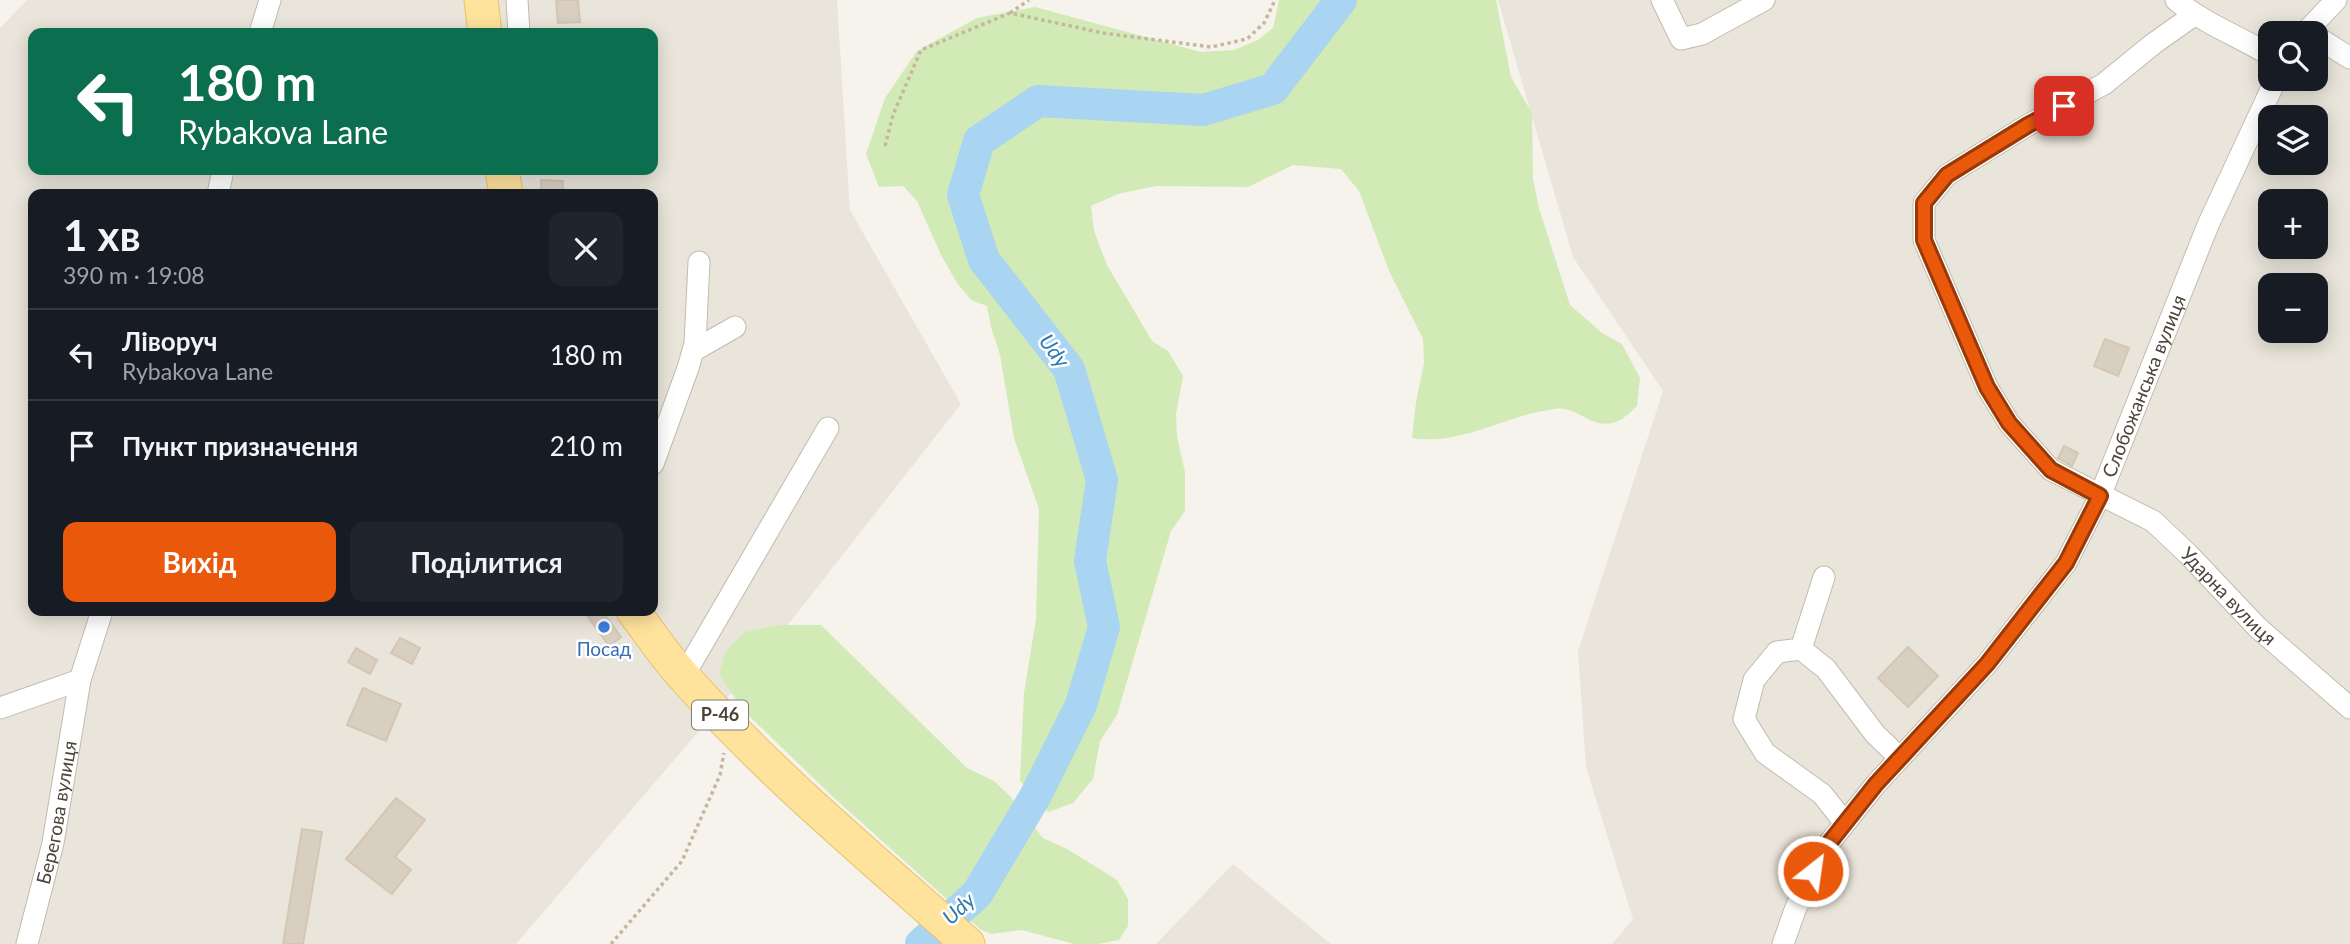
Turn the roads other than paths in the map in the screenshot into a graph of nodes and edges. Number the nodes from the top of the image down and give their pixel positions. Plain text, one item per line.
1 (270, 0) edge
2 (481, 0) edge
3 (517, 0) edge
4 (1662, 0) edge
5 (1764, 0) edge
6 (2176, 0) edge
7 (2336, 0) edge
8 (2194, 15) junction
9 (2319, 21) edge
10 (262, 28) edge
11 (484, 28) edge
12 (519, 28) edge
13 (2328, 45) edge
14 (2258, 48) edge
15 (2350, 58) edge
16 (2270, 91) edge
17 (699, 262) dead end
18 (735, 327) dead end
19 (693, 351) junction
20 (828, 428) dead end
21 (658, 450) edge
22 (2100, 496) junction
23 (1824, 577) dead end
24 (100, 616) edge
25 (637, 616) edge
26 (1801, 649) junction
27 (683, 677) junction
28 (80, 680) junction
29 (0, 708) edge
30 (2350, 708) edge
31 (1900, 758) junction
32 (1845, 823) junction
33 (27, 944) edge
34 (968, 944) edge
35 (1783, 944) edge

1 - 10 street
2 - 11 main road
3 - 12 street
4 - 5 street
6 - 8 street
7 - 9 street
8 - 14 street
8 - 22 street, Ударна вулиця
13 - 15 street
16 - 22 street, Слобожанська вулиця
17 - 19 street
18 - 19 street
19 - 21 street
20 - 27 street
22 - 30 street, Ударна вулиця
22 - 31 street, Слобожанська вулиця
23 - 26 street
24 - 28 street, Берегова вулиця
25 - 27 main road, Р-46
26 - 31 street
26 - 32 street
27 - 34 main road, Р-46
28 - 29 street
28 - 33 street, Берегова вулиця
31 - 32 street, Слобожанська вулиця
32 - 35 street, Слобожанська вулиця

